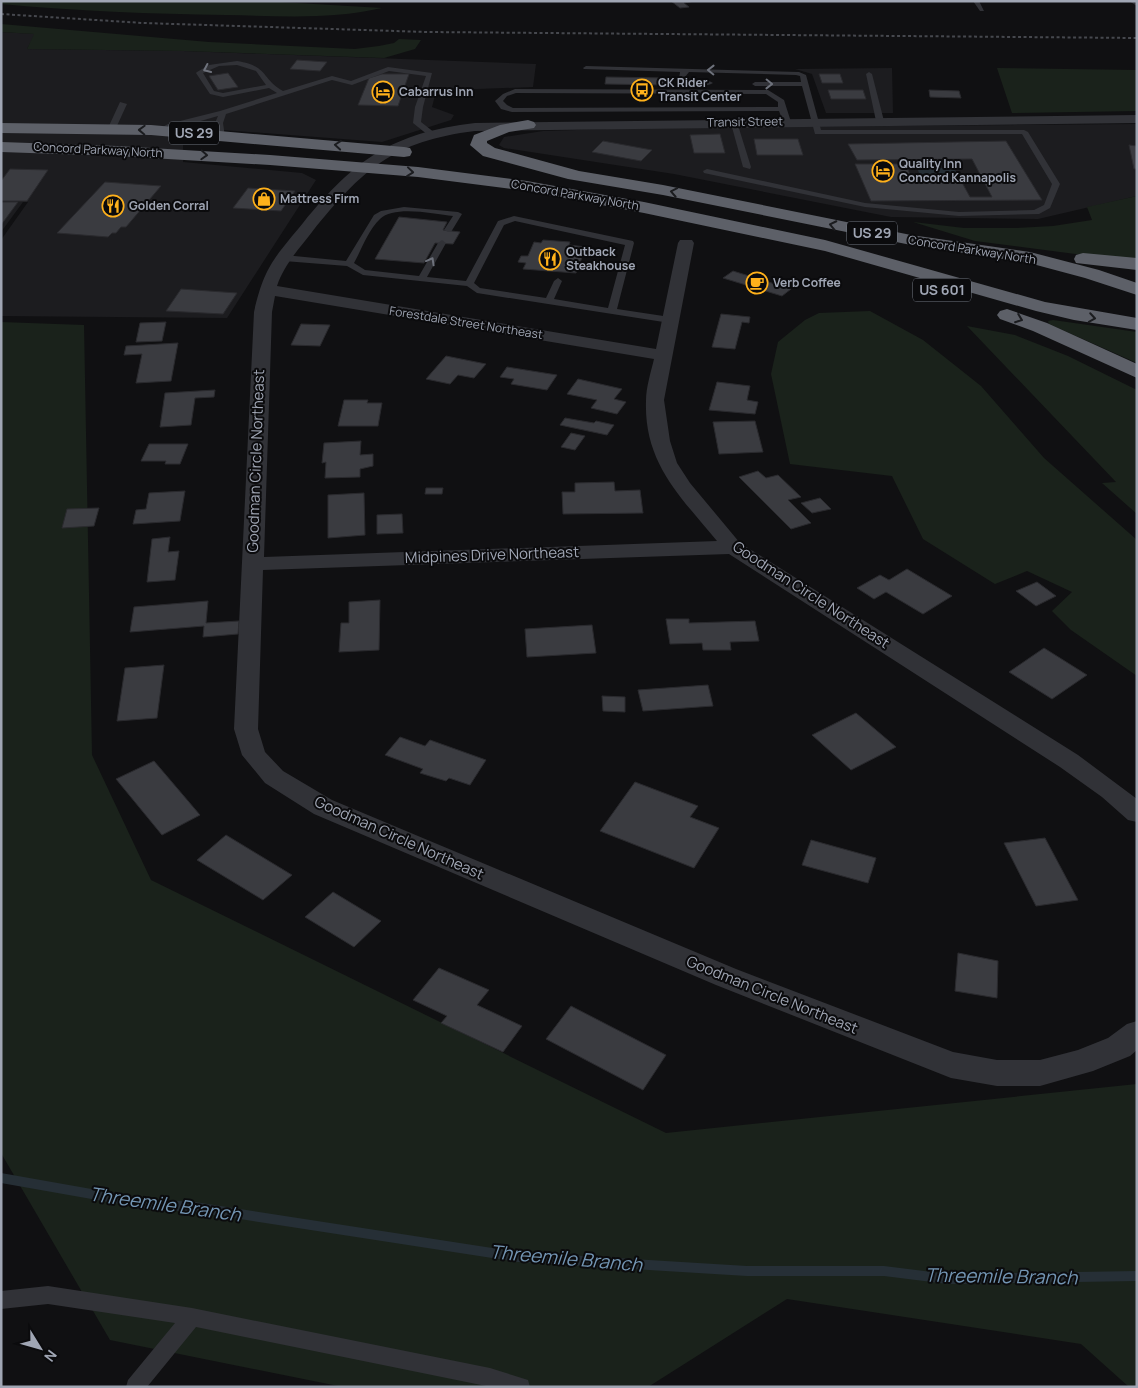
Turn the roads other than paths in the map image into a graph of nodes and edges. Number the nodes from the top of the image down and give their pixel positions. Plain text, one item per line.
1 (976, 1) edge
2 (1132, 1) edge
3 (1137, 4) edge
4 (982, 10) dead end
5 (586, 68) dead end
6 (689, 70) junction
7 (869, 74) dead end
8 (723, 84) dead end
9 (732, 84) dead end
10 (805, 84) junction
11 (270, 86) junction
12 (234, 93) junction
13 (283, 94) junction
14 (253, 103) junction
15 (123, 104) dead end
16 (223, 113) junction
17 (785, 116) junction
18 (1137, 119) edge
19 (880, 121) junction
20 (732, 122) junction
21 (814, 122) junction
22 (528, 125) junction
23 (1, 128) edge
24 (112, 128) junction
25 (162, 131) junction
26 (431, 133) junction
27 (222, 135) junction
28 (1, 146) edge
29 (387, 151) junction
30 (423, 155) dead end
31 (469, 160) dead end
32 (362, 167) junction
33 (747, 167) dead end
34 (707, 171) dead end
35 (579, 176) junction
36 (740, 228) junction
37 (448, 230) dead end
38 (442, 243) dead end
39 (686, 243) dead end
40 (974, 249) junction
41 (284, 258) junction
42 (349, 264) junction
43 (1137, 264) edge
44 (421, 280) junction
45 (558, 281) dead end
46 (469, 284) junction
47 (1137, 289) edge
48 (268, 290) junction
49 (549, 301) junction
50 (612, 310) junction
51 (670, 320) junction
52 (1137, 324) edge
53 (663, 354) junction
54 (1137, 372) edge
55 (733, 547) junction
56 (252, 564) junction
57 (1137, 813) edge
58 (1137, 1033) edge
59 (1, 1300) edge
60 (192, 1317) junction
61 (135, 1387) edge
62 (522, 1387) edge

1 - 4 lane
2 - 3 lane
5 - 6 lane
6 - 8 lane
10 -> 6 lane
7 - 19 lane
9 -> 10 lane
10 - 21 lane
11 - 12 lane
11 -> 12 lane
11 - 13 lane
12 - 14 lane
13 - 14 lane
13 - 26 lane
14 - 16 lane
15 - 24 lane
16 - 25 lane
16 - 27 lane
17 - 17 lane
17 - 20 street, Transit Street
17 - 21 street, Transit Street
18 - 19 street, Transit Street
19 - 21 street, Transit Street
20 - 22 street, Transit Street
20 - 33 lane
21 - 34 lane
22 - 26 street, Transit Street
22 - 35 highway
23 - 24 highway, Concord Parkway North / US 29
25 -> 24 highway, Concord Parkway North / US 29
25 - 27 highway, Concord Parkway North / US 29
26 - 29 street, Transit Street
29 -> 27 highway, Concord Parkway North / US 29
28 -> 32 highway, Concord Parkway North / US 29
29 - 30 highway, Concord Parkway North / US 29
29 - 32 street, Transit Street
31 - 35 highway, Concord Parkway North / US 29
32 -> 36 highway, Concord Parkway North / US 29
32 - 41 street, Goodman Circle Northeast
40 -> 35 highway, Concord Parkway North / US 29
36 -> 52 highway, Concord Parkway North / US 29
36 -> 54 highway, US 601
37 - 42 lane
44 -> 38 lane
39 - 51 street, Goodman Circle Northeast
40 - 43 highway
40 - 47 highway, Concord Parkway North / US 29
41 - 42 lane
41 - 48 street, Goodman Circle Northeast
42 - 44 lane
44 - 46 lane
45 - 49 lane
46 - 49 lane
46 - 50 lane
48 - 53 street, Forestdale Street Northeast
48 - 56 street, Goodman Circle Northeast
49 - 50 lane
50 - 51 lane
51 - 53 street, Goodman Circle Northeast
53 - 55 street, Goodman Circle Northeast
55 - 56 street, Midpines Drive Northeast
55 - 57 street, Goodman Circle Northeast
56 - 58 street, Goodman Circle Northeast
59 - 60 lane
60 - 61 lane
60 - 62 lane

